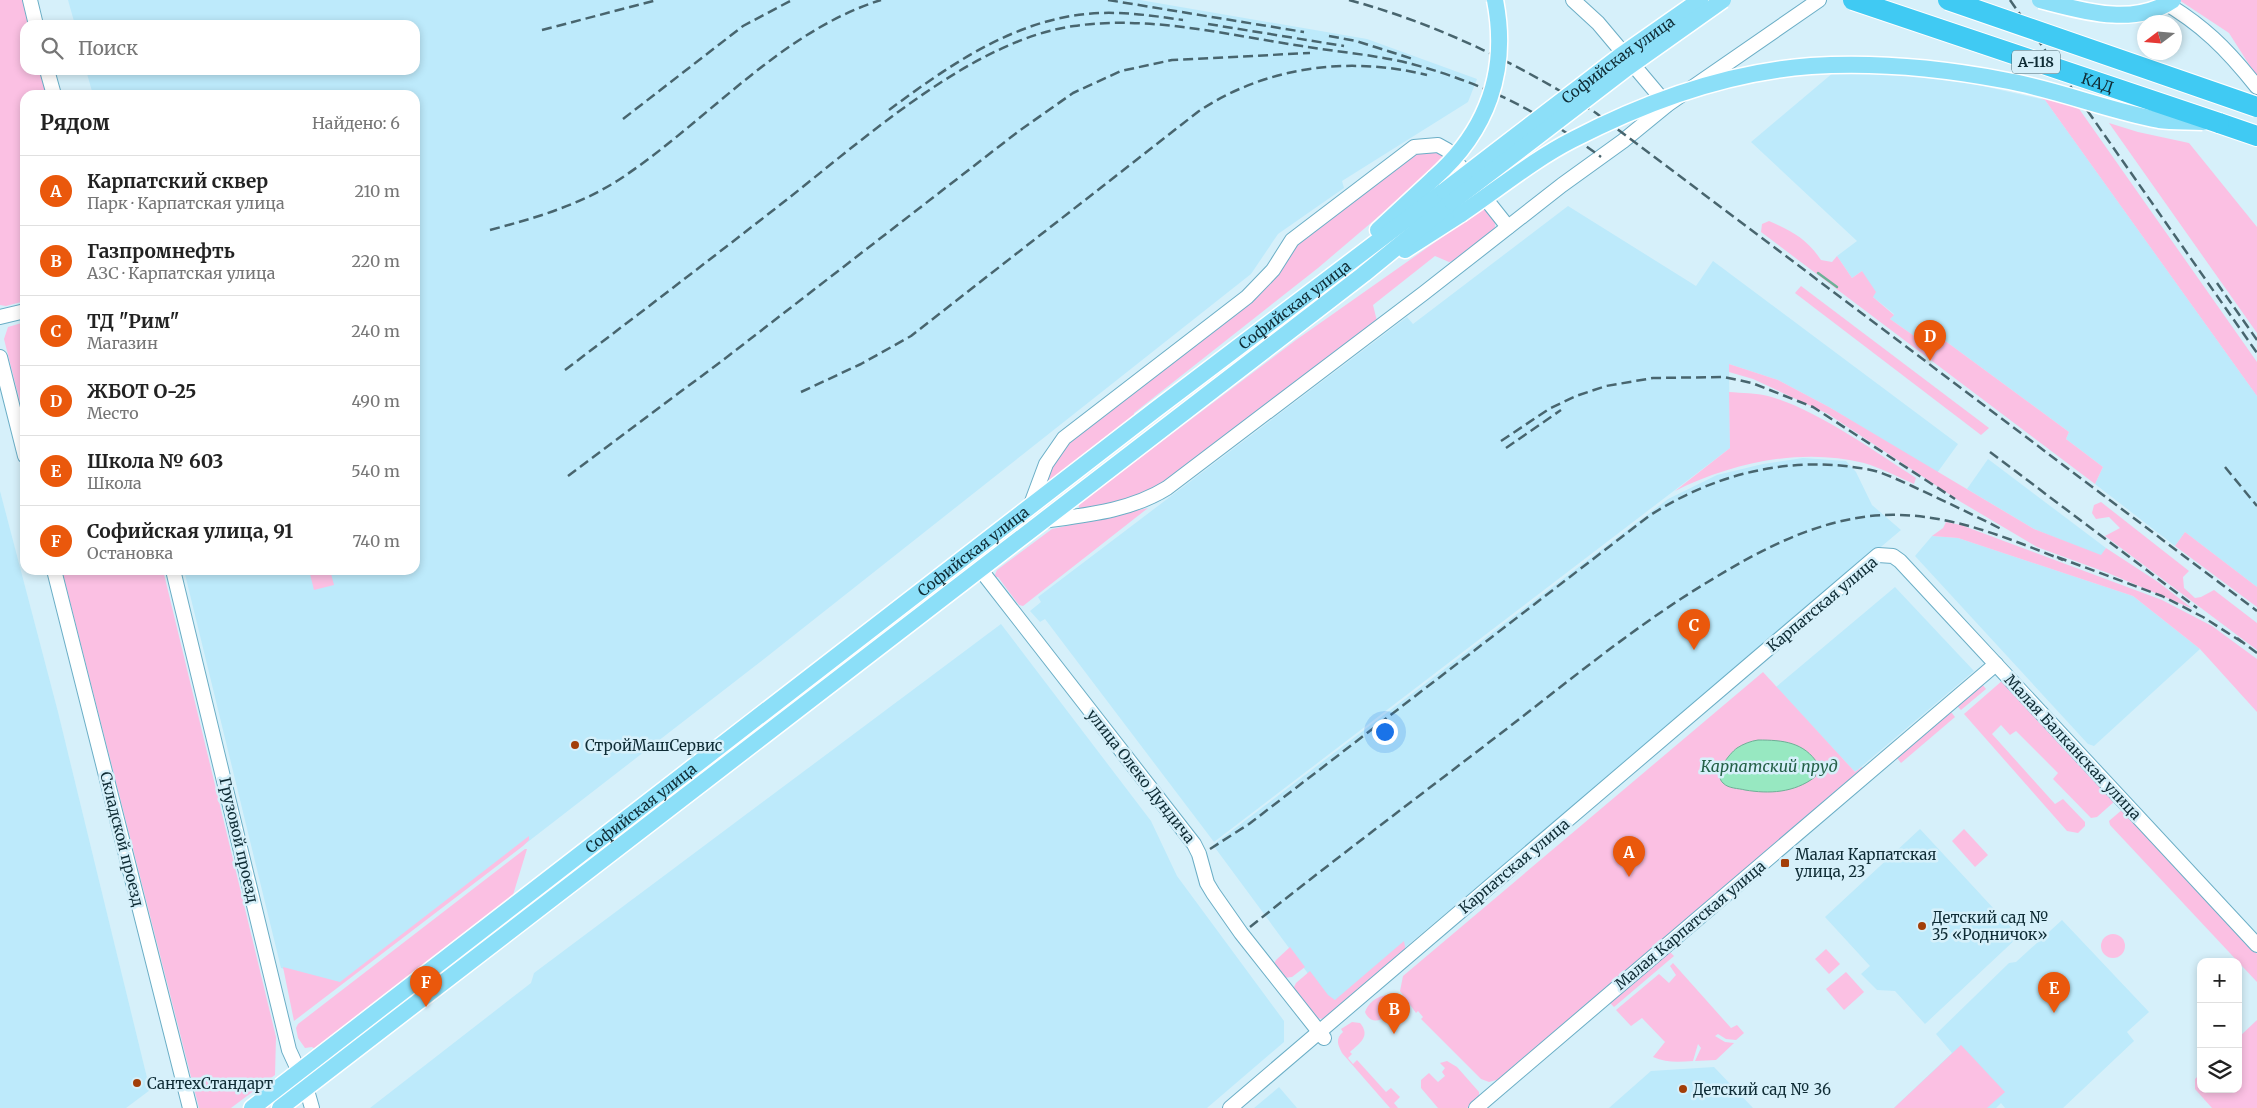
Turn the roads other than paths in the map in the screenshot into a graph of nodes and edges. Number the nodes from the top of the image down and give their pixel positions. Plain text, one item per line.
1 (30, 0) edge
2 (1495, 0) edge
3 (1573, 0) edge
4 (1700, 0) edge
5 (1723, 0) edge
6 (1819, 0) edge
7 (1852, 0) edge
8 (1948, 0) edge
9 (2040, 0) edge
10 (2160, 0) edge
11 (2173, 0) edge
12 (35, 20) edge
13 (49, 75) edge
14 (2257, 87) edge
15 (53, 90) edge
16 (1667, 105) junction
17 (2257, 107) edge
18 (2219, 123) junction
19 (2257, 136) edge
20 (1453, 203) junction
21 (1508, 227) junction
22 (1354, 258) junction
23 (20, 312) edge
24 (0, 317) edge
25 (0, 358) edge
26 (20, 436) edge
27 (1030, 507) junction
28 (1042, 521) junction
29 (1885, 555) joint
30 (980, 569) junction
31 (55, 575) edge
32 (174, 575) edge
33 (1996, 664) junction
34 (2257, 944) edge
35 (1322, 1035) junction
36 (302, 1080) junction
37 (190, 1108) edge
38 (252, 1108) edge
39 (280, 1108) edge
40 (312, 1108) edge
41 (1230, 1108) edge
42 (1243, 1108) edge
43 (1476, 1108) edge

1 - 12 street
2 - 22 main road, bridge
3 - 16 street
4 - 20 main road, Софийская улица, bridge
5 - 20 main road, Софийская улица, bridge
6 - 16 street
7 - 18 highway, КАД / А-118, bridge
8 - 17 highway, КАД / А-118, bridge
9 - 11 main road, bridge
10 - 14 street
13 - 15 street
16 - 21 street
18 - 19 highway, КАД / А-118
18 - 20 main road, bridge
20 - 22 main road, Софийская улица
20 - 28 main road, Софийская улица
21 - 27 street
21 - 28 street
22 - 27 main road, Софийская улица
23 - 24 street
25 - 26 street
27 - 36 main road, Софийская улица
28 - 30 main road, Софийская улица
29 - 33 street, Малая Балканская улица
29 - 35 street, Карпатская улица
30 - 35 street, улица Олеко Дундича
30 - 36 main road, Софийская улица
31 - 37 street, Складской проезд
32 - 36 street, Грузовой проезд
33 - 34 street, Малая Балканская улица
33 - 43 street, Малая Карпатская улица
35 - 41 street, Карпатская улица
35 - 42 street, Карпатская улица
36 - 38 main road, Софийская улица
36 - 39 main road, Софийская улица
36 - 40 street, Грузовой проезд

